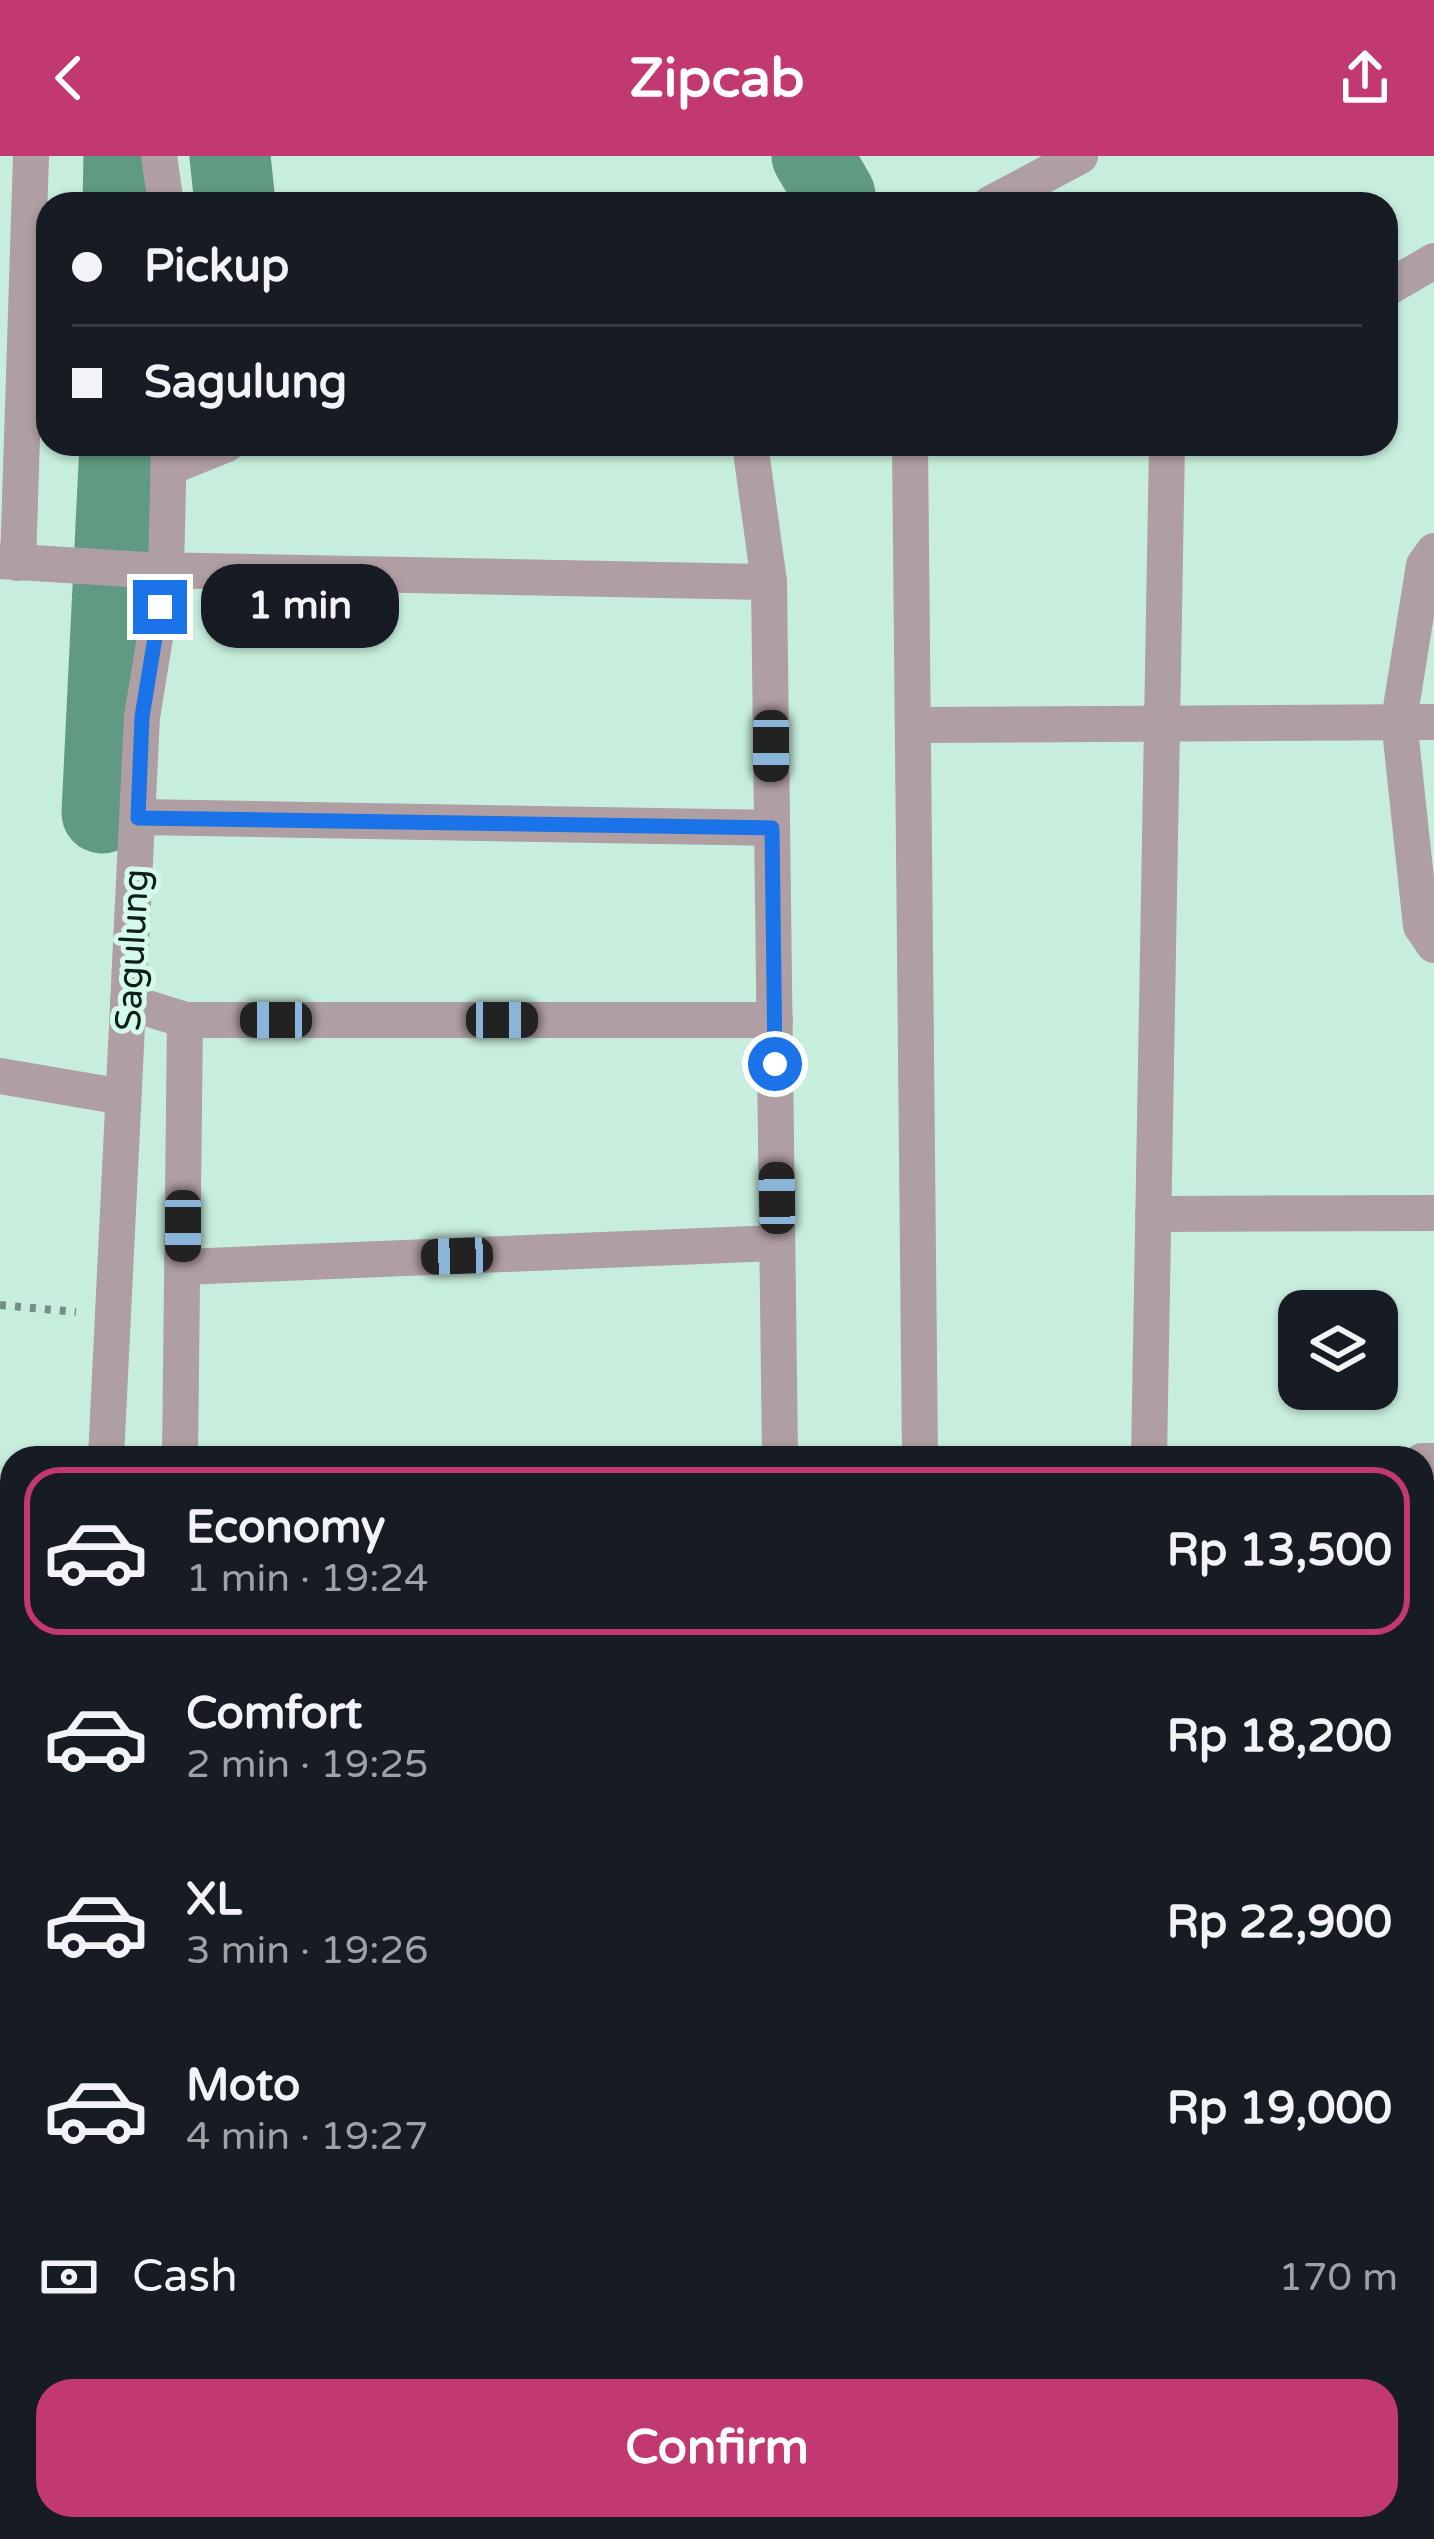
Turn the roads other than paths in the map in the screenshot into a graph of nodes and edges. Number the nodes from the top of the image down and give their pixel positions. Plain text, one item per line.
1 (31, 156) edge
2 (159, 156) edge
3 (1080, 156) edge
4 (164, 192) edge
5 (1012, 192) edge
6 (1434, 260) edge
7 (1398, 282) edge
8 (12, 350) edge
9 (169, 456) edge
10 (752, 456) edge
11 (910, 456) edge
12 (1167, 456) edge
13 (1434, 551) edge
14 (9, 562) edge
15 (157, 570) junction
16 (769, 582) junction
17 (1417, 721) edge
18 (1162, 724) junction
19 (913, 725) junction
20 (138, 818) junction
21 (772, 828) junction
22 (1434, 944) edge
23 (128, 1002) junction
24 (185, 1020) junction
25 (775, 1020) junction
26 (0, 1076) edge
27 (124, 1097) junction
28 (1434, 1213) edge
29 (1153, 1214) junction
30 (777, 1243) junction
31 (183, 1268) junction
32 (107, 1446) edge
33 (180, 1446) edge
34 (780, 1446) edge
35 (920, 1446) edge
36 (1149, 1446) edge

1 - 8 street
2 - 4 street
3 - 5 street
6 - 7 street
8 - 14 street
9 - 15 street, Sagulung
10 - 16 street
11 - 19 street
12 - 18 street
13 - 17 street
14 - 15 street
15 - 16 street
15 - 20 street, Sagulung
16 - 21 street
17 - 18 street
17 - 22 street
18 - 19 street
18 - 29 street
19 - 35 street
20 - 21 street
20 - 23 street, Sagulung
21 - 25 street
23 - 24 street
23 - 27 street, Sagulung
24 - 25 street
24 - 31 street
25 - 30 street
26 - 27 street
27 - 32 street, Sagulung
28 - 29 street
29 - 36 street
30 - 31 street
30 - 34 street
31 - 33 street

